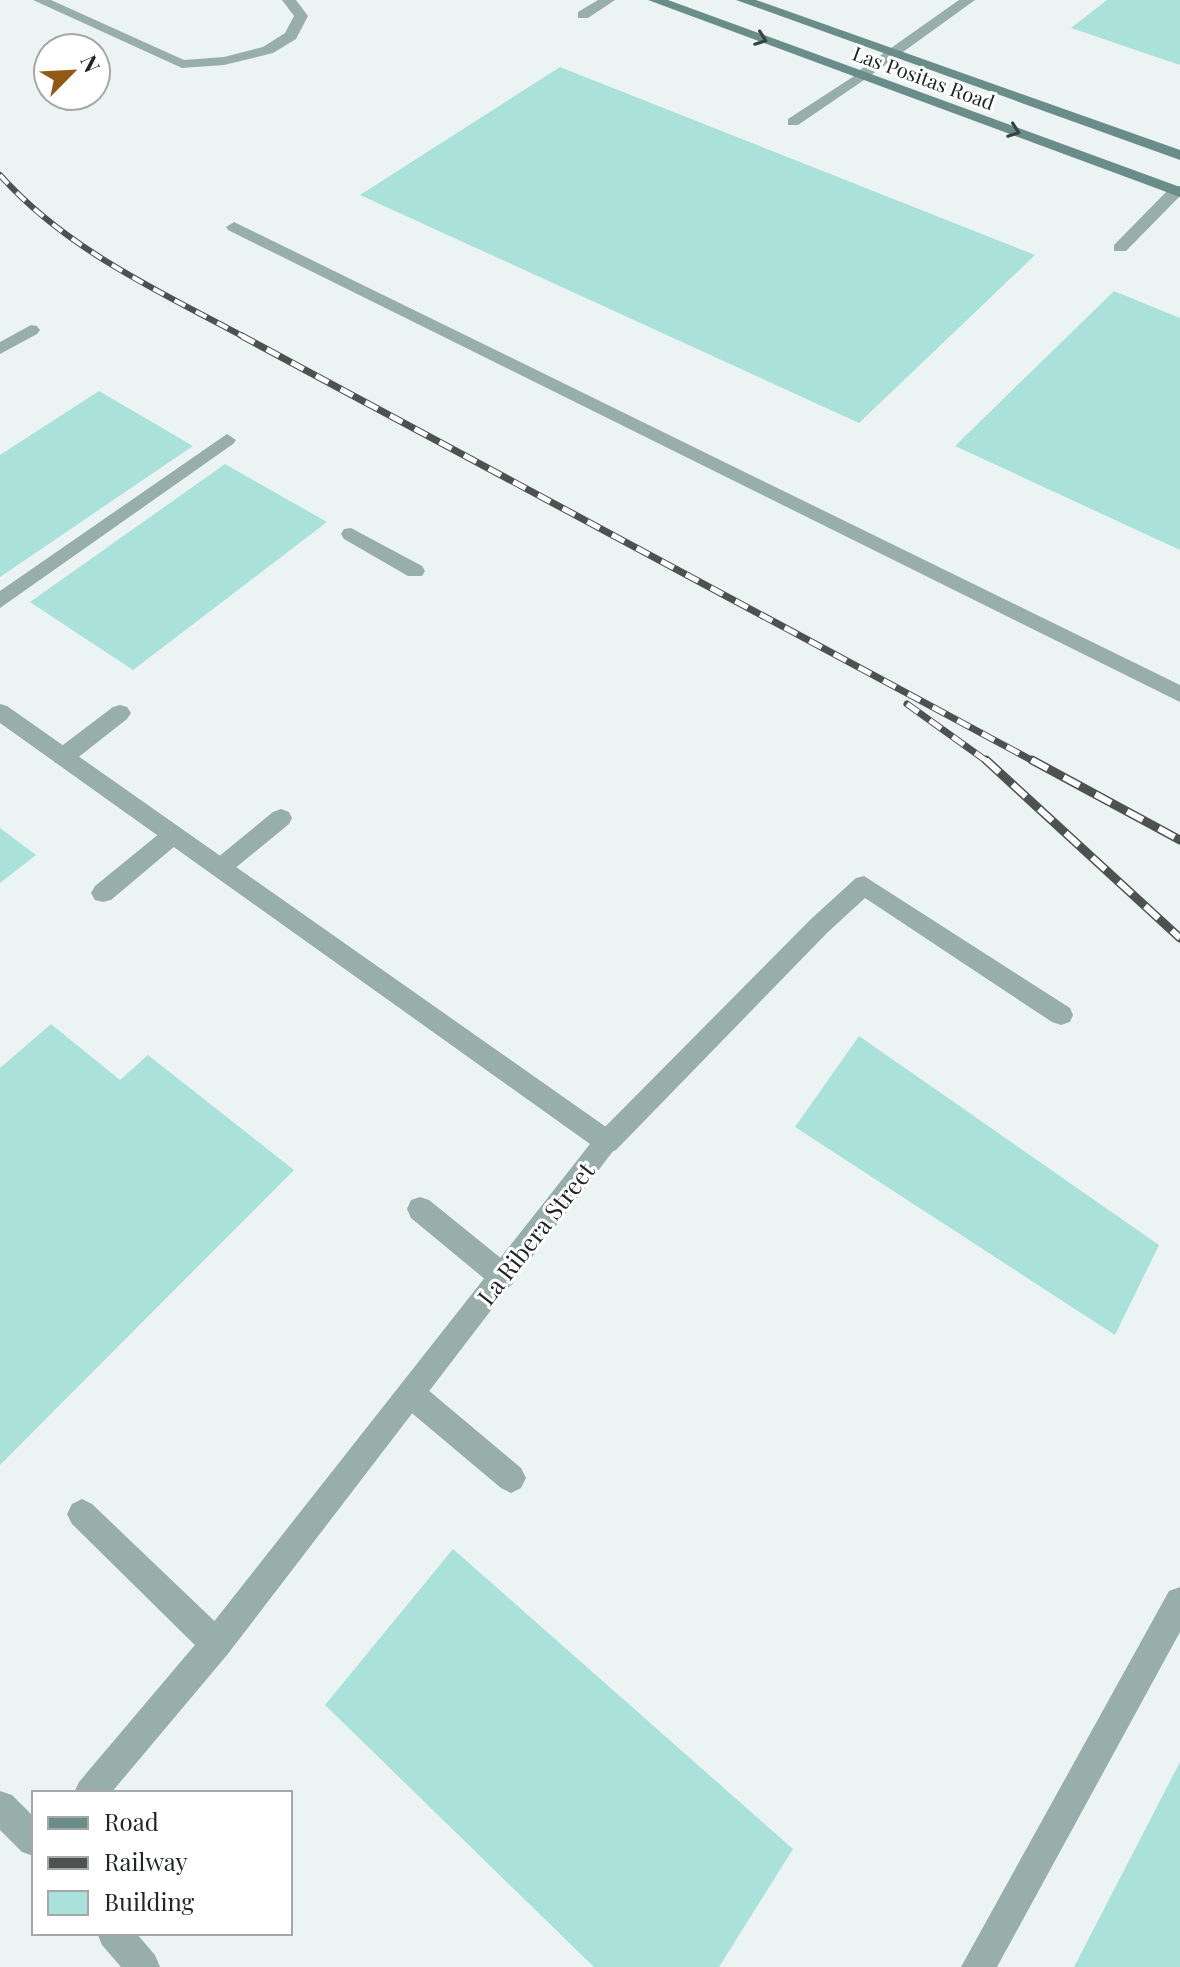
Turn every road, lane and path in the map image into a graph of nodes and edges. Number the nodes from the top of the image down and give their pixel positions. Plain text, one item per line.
1 (40, 0) edge
2 (289, 0) edge
3 (608, 0) edge
4 (655, 0) edge
5 (743, 0) edge
6 (968, 0) edge
7 (583, 15) dead end
8 (894, 54) junction
9 (862, 75) junction
10 (793, 122) dead end
11 (1180, 155) edge
12 (1179, 190) edge
13 (234, 227) dead end
14 (1120, 248) dead end
15 (31, 330) dead end
16 (0, 349) edge
17 (227, 440) dead end
18 (351, 534) dead end
19 (415, 571) dead end
20 (0, 601) edge
21 (1180, 694) edge
22 (0, 712) edge
23 (120, 713) dead end
24 (63, 757) junction
25 (281, 818) dead end
26 (173, 835) junction
27 (220, 868) junction
28 (103, 893) dead end
29 (1061, 1015) dead end
30 (607, 1142) junction
31 (420, 1209) dead end
32 (502, 1276) junction
33 (411, 1394) junction
34 (511, 1478) dead end
35 (82, 1514) dead end
36 (1180, 1602) edge
37 (216, 1644) junction
38 (92, 1791) edge
39 (0, 1807) edge
40 (32, 1838) edge
41 (116, 1935) edge
42 (143, 1967) edge
43 (978, 1967) edge

1 - 2 street
3 - 7 street
4 -> 9 main road, Las Positas Road
5 - 8 main road, Las Positas Road
6 - 8 street
8 - 9 street
8 - 11 main road, Las Positas Road
9 - 10 street
9 -> 12 main road, Las Positas Road
12 - 14 street
13 - 21 street
15 - 16 street
17 - 20 street
18 - 19 street
22 - 24 street, La Ribera Street
23 - 24 street
24 - 26 street, La Ribera Street
25 - 27 street
26 - 27 street, La Ribera Street
26 - 28 street
27 - 30 street, La Ribera Street
29 - 30 street
30 - 32 street, La Ribera Street
31 - 32 street
32 - 33 street, La Ribera Street
33 - 34 street
33 - 37 street, La Ribera Street
35 - 37 street
36 - 43 street
37 - 38 street, La Ribera Street
39 - 40 street
41 - 42 street

